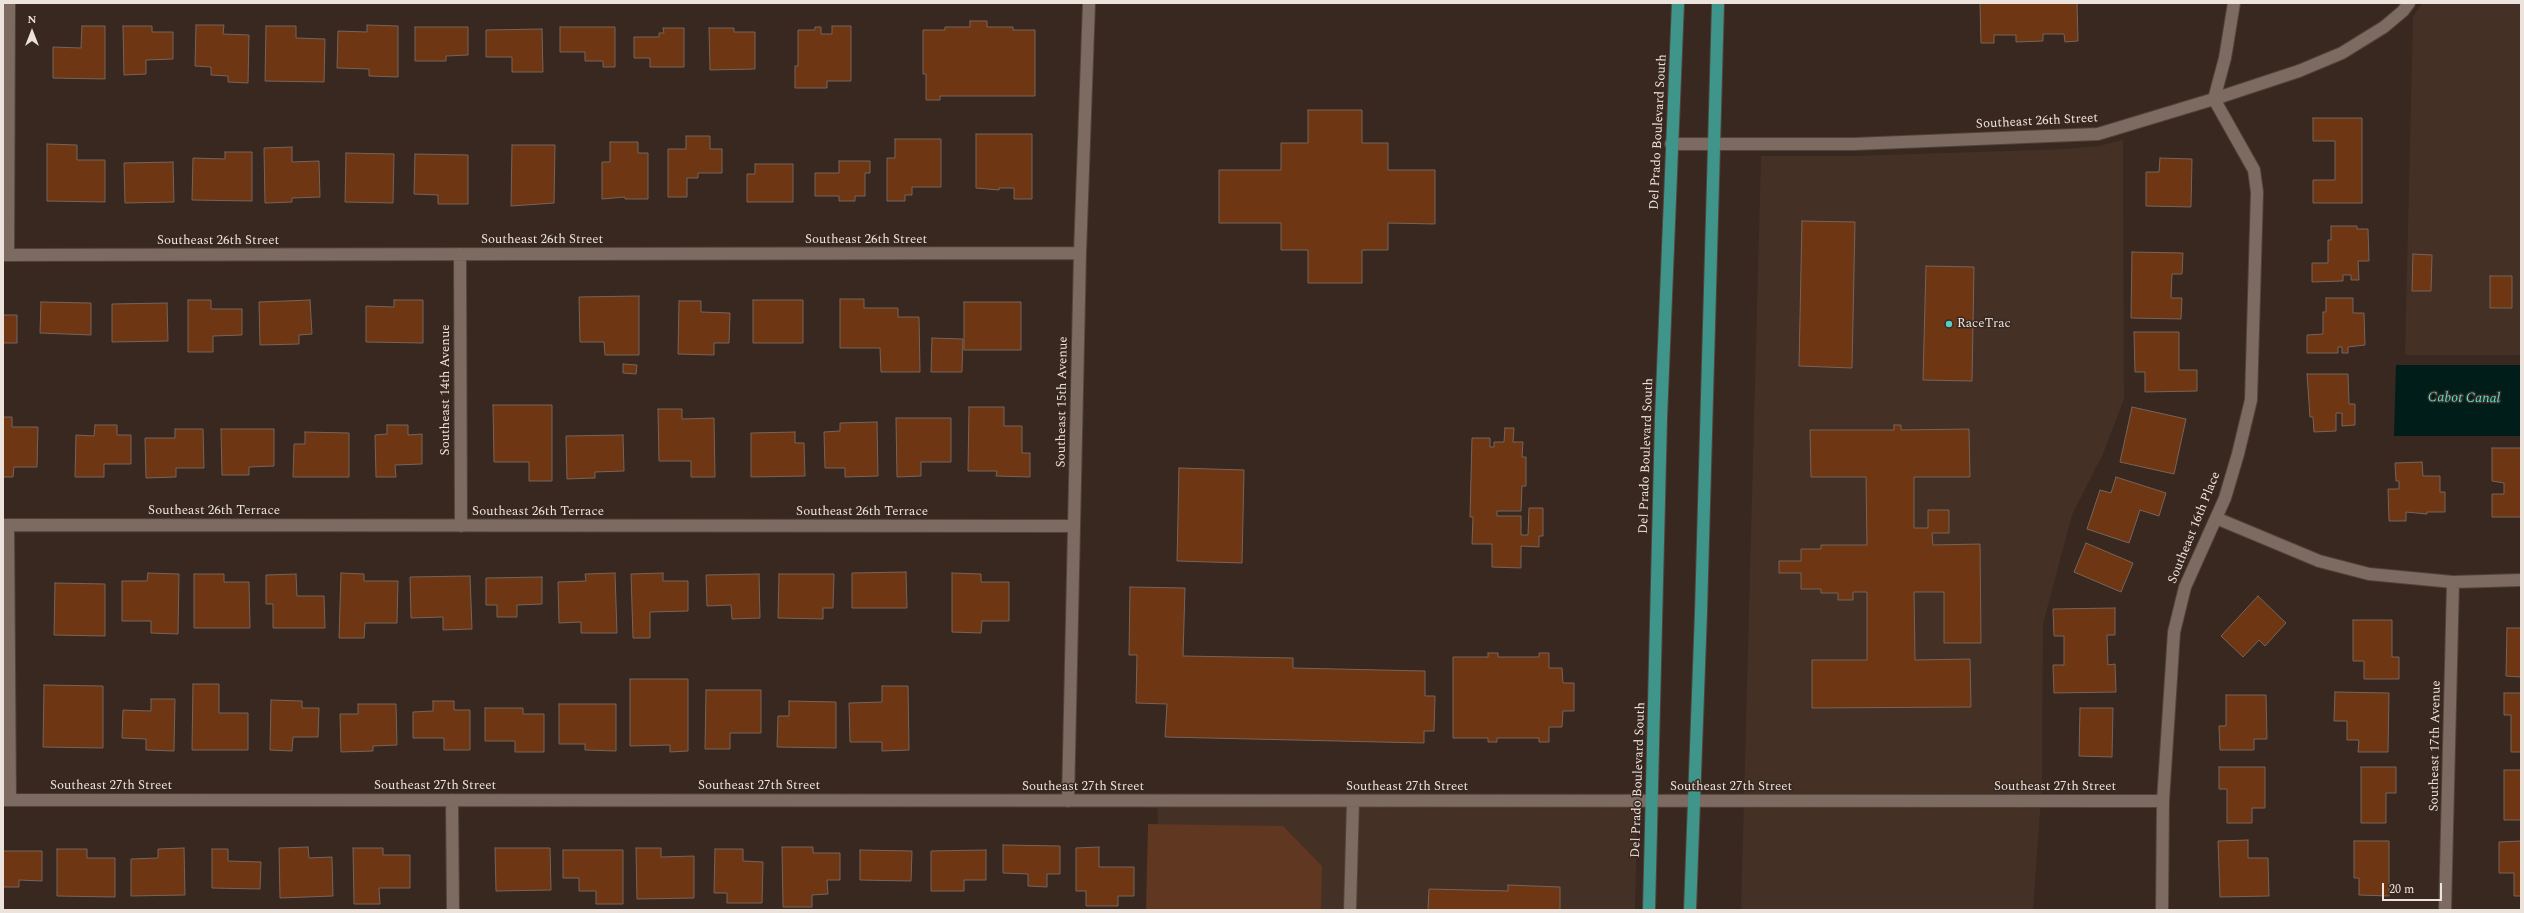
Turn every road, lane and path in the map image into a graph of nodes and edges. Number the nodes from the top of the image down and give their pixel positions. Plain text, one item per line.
1 (9, 3) edge
2 (1089, 3) edge
3 (1678, 3) edge
4 (1718, 3) edge
5 (2234, 3) edge
6 (2409, 3) edge
7 (2214, 99) junction
8 (1672, 144) junction
9 (1714, 144) junction
10 (1080, 253) junction
11 (460, 254) junction
12 (5, 255) edge
13 (2216, 518) junction
14 (5, 525) edge
15 (460, 526) junction
16 (1074, 526) junction
17 (2521, 580) edge
18 (2453, 582) junction
19 (7, 800) edge
20 (452, 800) junction
21 (1068, 801) junction
22 (1353, 801) junction
23 (1653, 801) junction
24 (1693, 801) junction
25 (2163, 801) junction
26 (453, 910) edge
27 (1350, 910) edge
28 (1649, 910) edge
29 (1690, 910) edge
30 (2162, 910) edge
31 (2445, 910) edge

1 - 12 street
2 - 10 street, Southeast 15th Avenue
3 - 8 main road, Del Prado Boulevard South
4 - 9 main road
5 - 7 street
6 - 7 street, Southeast 26th Street
7 - 9 street, Southeast 26th Street
7 - 13 street, Southeast 16th Place
8 - 9 street, Southeast 26th Street
8 - 23 main road, Del Prado Boulevard South
9 - 24 main road
10 - 11 street, Southeast 26th Street
10 - 16 street, Southeast 15th Avenue
11 - 12 street, Southeast 26th Street
11 - 15 street, Southeast 14th Avenue
13 - 18 street
13 - 25 street, Southeast 16th Place
14 - 15 street, Southeast 26th Terrace
14 - 19 street
15 - 16 street, Southeast 26th Terrace
16 - 21 street, Southeast 15th Avenue
17 - 18 street
18 - 31 street, Southeast 17th Avenue
19 - 20 street, Southeast 27th Street
20 - 21 street, Southeast 27th Street
20 - 26 street
21 - 22 street, Southeast 27th Street
22 - 23 street, Southeast 27th Street
22 - 27 street
23 - 24 street, Southeast 27th Street
23 - 28 main road, Del Prado Boulevard South
24 - 25 street, Southeast 27th Street
24 - 29 main road
25 - 30 street, Southeast 16th Place

